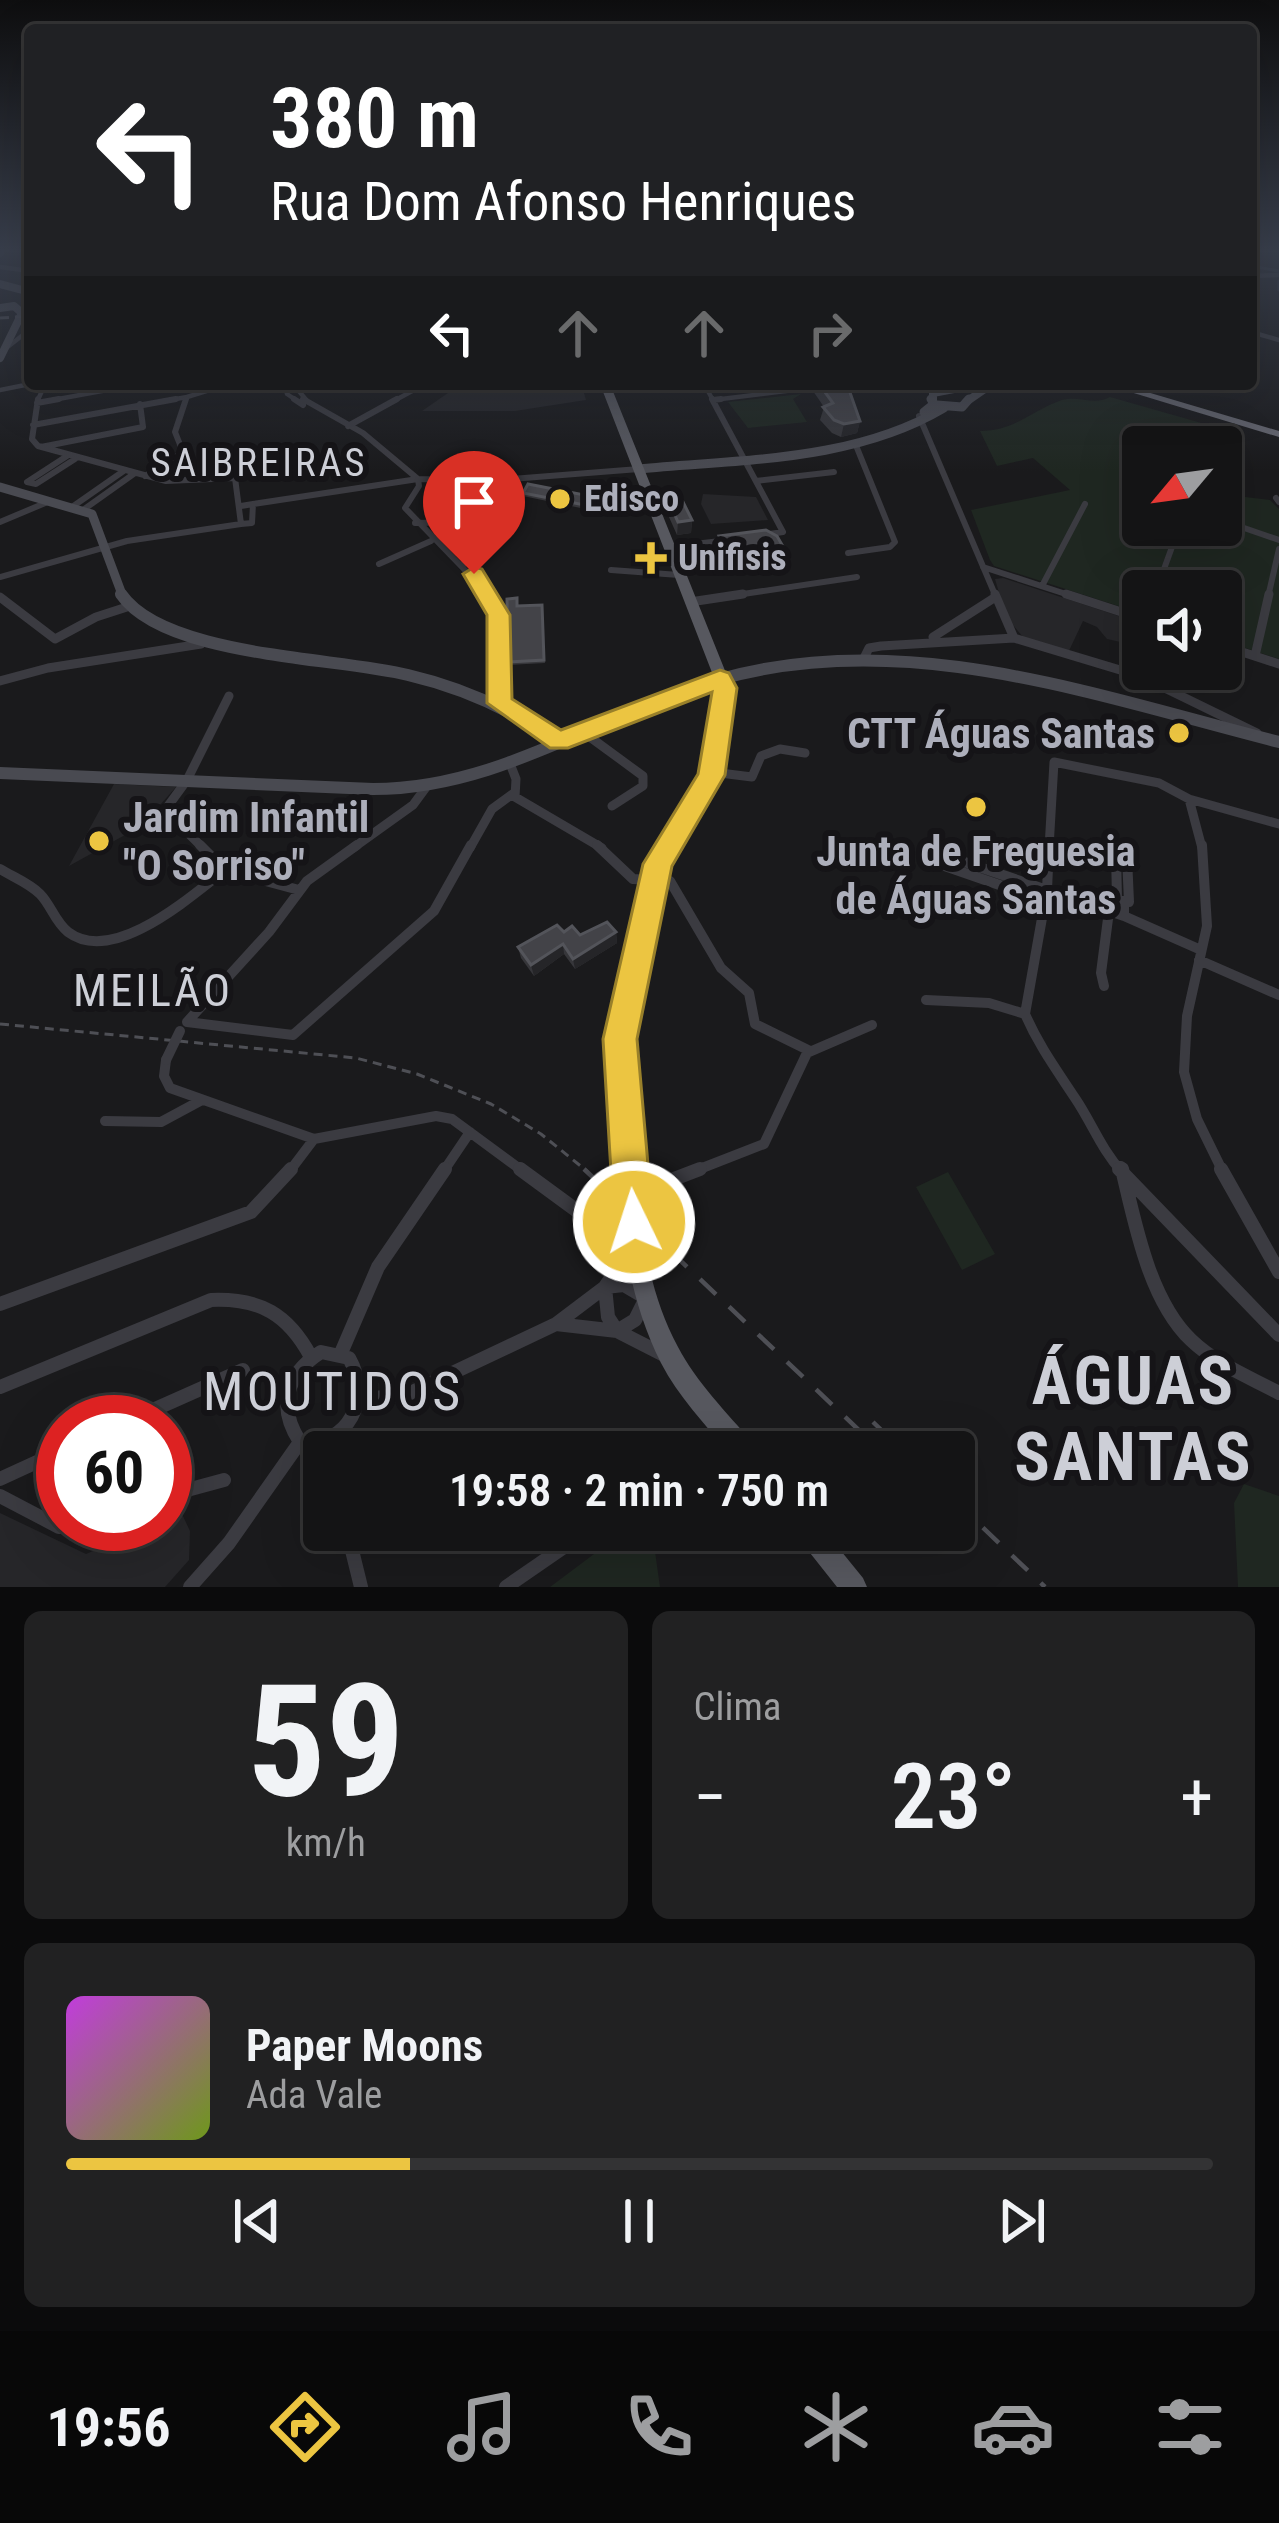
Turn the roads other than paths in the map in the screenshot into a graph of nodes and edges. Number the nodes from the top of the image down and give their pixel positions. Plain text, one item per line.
1 (17, 323) edge
2 (12, 334) junction
3 (0, 337) edge
4 (2, 353) edge
5 (42, 390) edge
6 (108, 390) edge
7 (210, 390) edge
8 (291, 390) edge
9 (413, 390) edge
10 (607, 390) edge
11 (707, 390) edge
12 (794, 390) edge
13 (960, 390) edge
14 (982, 390) edge
15 (1129, 390) edge
16 (1147, 390) edge
17 (1153, 390) edge
18 (937, 391) joint
19 (954, 392) junction
20 (76, 396) junction
21 (187, 397) junction
22 (967, 399) junction
23 (1179, 399) junction
24 (712, 400) junction
25 (37, 403) junction
26 (140, 404) junction
27 (939, 406) junction
28 (76, 417) junction
29 (921, 418) junction
30 (33, 425) junction
31 (346, 426) junction
32 (1279, 430) edge
33 (855, 443) junction
34 (41, 447) junction
35 (71, 457) junction
36 (744, 458) junction
37 (639, 469) junction
38 (130, 472) junction
39 (834, 472) dead end
40 (225, 475) junction
41 (145, 476) junction
42 (418, 479) junction
43 (756, 481) junction
44 (0, 487) edge
45 (50, 501) junction
46 (253, 504) junction
47 (1084, 504) dead end
48 (241, 506) junction
49 (77, 508) junction
50 (502, 521) dead end
51 (0, 522) edge
52 (241, 524) junction
53 (415, 524) junction
54 (1242, 529) edge
55 (431, 541) junction
56 (1279, 544) edge
57 (107, 547) junction
58 (669, 548) junction
59 (848, 553) dead end
60 (379, 564) dead end
61 (463, 564) junction
62 (982, 567) junction
63 (611, 570) dead end
64 (474, 574) junction
65 (680, 575) junction
66 (0, 577) edge
67 (857, 578) dead end
68 (1042, 586) junction
69 (0, 597) edge
70 (994, 598) junction
71 (689, 602) junction
72 (130, 606) junction
73 (1122, 612) edge
74 (1014, 638) junction
75 (921, 640) junction
76 (201, 644) junction
77 (1242, 652) edge
78 (1256, 656) junction
79 (862, 660) junction
80 (1279, 664) edge
81 (720, 679) junction
82 (0, 680) edge
83 (229, 696) dead end
84 (500, 703) junction
85 (583, 733) junction
86 (1273, 741) edge
87 (559, 742) junction
88 (805, 753) dead end
89 (509, 761) junction
90 (712, 772) junction
91 (0, 773) edge
92 (188, 780) junction
93 (427, 786) junction
94 (514, 793) junction
95 (1189, 799) junction
96 (612, 806) dead end
97 (1279, 824) edge
98 (0, 869) edge
99 (225, 870) junction
100 (654, 878) junction
101 (299, 890) junction
102 (1047, 896) junction
103 (1124, 901) dead end
104 (1109, 911) junction
105 (1124, 916) junction
106 (1200, 955) junction
107 (1104, 986) dead end
108 (1279, 995) edge
109 (926, 1000) dead end
110 (1025, 1014) junction
111 (872, 1025) dead end
112 (184, 1026) junction
113 (810, 1051) junction
114 (200, 1101) junction
115 (105, 1121) dead end
116 (470, 1132) junction
117 (314, 1139) junction
118 (1121, 1166) junction
119 (632, 1195) junction
120 (595, 1224) dead end
121 (636, 1240) junction
122 (1279, 1272) edge
123 (604, 1287) junction
124 (646, 1298) junction
125 (0, 1304) edge
126 (556, 1324) junction
127 (1274, 1328) edge
128 (617, 1330) junction
129 (340, 1352) junction
130 (311, 1357) junction
131 (672, 1360) junction
132 (243, 1370) dead end
133 (0, 1387) edge
134 (1279, 1393) edge
135 (187, 1395) edge
136 (359, 1400) junction
137 (341, 1431) edge
138 (728, 1431) edge
139 (300, 1442) junction
140 (303, 1443) edge
141 (36, 1462) edge
142 (0, 1479) edge
143 (224, 1480) dead end
144 (192, 1489) edge
145 (0, 1496) edge
146 (36, 1515) edge
147 (352, 1551) edge
148 (559, 1551) edge
149 (825, 1551) edge
150 (190, 1587) edge
151 (361, 1587) edge
152 (506, 1587) edge
153 (854, 1587) edge

1 - 2 main road
2 - 3 street
2 - 4 main road
5 - 25 street
6 - 20 street
7 - 21 street
8 - 31 street
9 - 31 street
10 - 37 main road
11 - 24 street
12 - 24 street
13 - 19 main road
14 - 22 main road
15 - 32 highway
16 - 23 highway
17 - 23 highway
18 - 19 main road
18 - 27 main road
19 - 22 main road
20 - 25 street
20 - 28 street
21 - 26 street
21 - 41 street
22 - 27 main road
23 - 32 highway
24 - 36 street
25 - 30 street
26 - 28 street
26 - 34 street
27 - 29 main road
28 - 30 street
29 - 33 main road
29 - 62 street
30 - 34 street
31 - 42 street
33 - 36 main road
33 - 59 street
34 - 35 street
35 - 35 street
35 - 38 street
36 - 37 main road
36 - 43 street
37 - 42 street
37 - 58 main road
38 - 41 street
38 - 49 street
39 - 43 street
40 - 40 street
40 - 41 street
40 - 48 street
42 - 46 street
42 - 53 street
43 - 58 street
44 - 45 main road
45 - 49 main road
45 - 51 street
46 - 48 street
46 - 52 street
47 - 68 street
48 - 52 street
49 - 57 main road
50 - 53 street
52 - 57 street
53 - 55 street
54 - 56 street
55 - 60 street
55 - 61 street
56 - 78 street
57 - 66 street
57 - 72 main road
58 - 65 main road
61 - 64 street
61 - 64 street
62 - 68 street
62 - 70 street
63 - 65 street
64 - 84 street
65 - 71 main road
67 - 71 street
68 - 73 street
69 - 72 street
70 - 74 street
70 - 75 street
71 - 81 main road
72 - 76 main road
74 - 75 street
74 - 86 street
75 - 79 street
76 - 82 street
76 - 84 main road
77 - 78 street
78 - 80 street
79 - 81 main road
79 - 86 main road
81 - 85 main road
81 - 90 main road
83 - 92 street
84 - 87 main road
85 - 87 main road
85 - 96 street
87 - 89 main road
88 - 90 street
89 - 93 main road
89 - 94 street
90 - 100 main road
91 - 92 main road
92 - 93 main road
92 - 99 street
93 - 101 street
94 - 100 street
94 - 112 street
95 - 97 street
95 - 102 street
95 - 106 street
98 - 99 street
99 - 101 street
100 - 113 street
100 - 119 main road
101 - 112 street
102 - 102 street
102 - 104 street
102 - 110 street
103 - 105 street
104 - 105 street
104 - 107 street
105 - 106 street
106 - 108 street
106 - 122 street
109 - 110 street
110 - 118 street
111 - 113 street
112 - 114 street, bridge
113 - 119 street
114 - 115 street
114 - 117 street
116 - 117 street
116 - 120 street
116 - 129 street
117 - 125 street
118 - 127 street
118 - 134 street
119 - 121 main road
121 - 123 street
121 - 124 main road
123 - 124 street
123 - 126 street
123 - 128 street
124 - 128 street
124 - 131 main road
126 - 128 street
126 - 136 street
128 - 131 street
129 - 130 street
129 - 136 street
130 - 133 street
130 - 139 street
131 - 138 main road
132 - 135 street
136 - 137 street
139 - 140 street
139 - 150 street
141 - 142 street
143 - 144 street
145 - 146 street
147 - 151 street
148 - 152 street
149 - 153 main road

